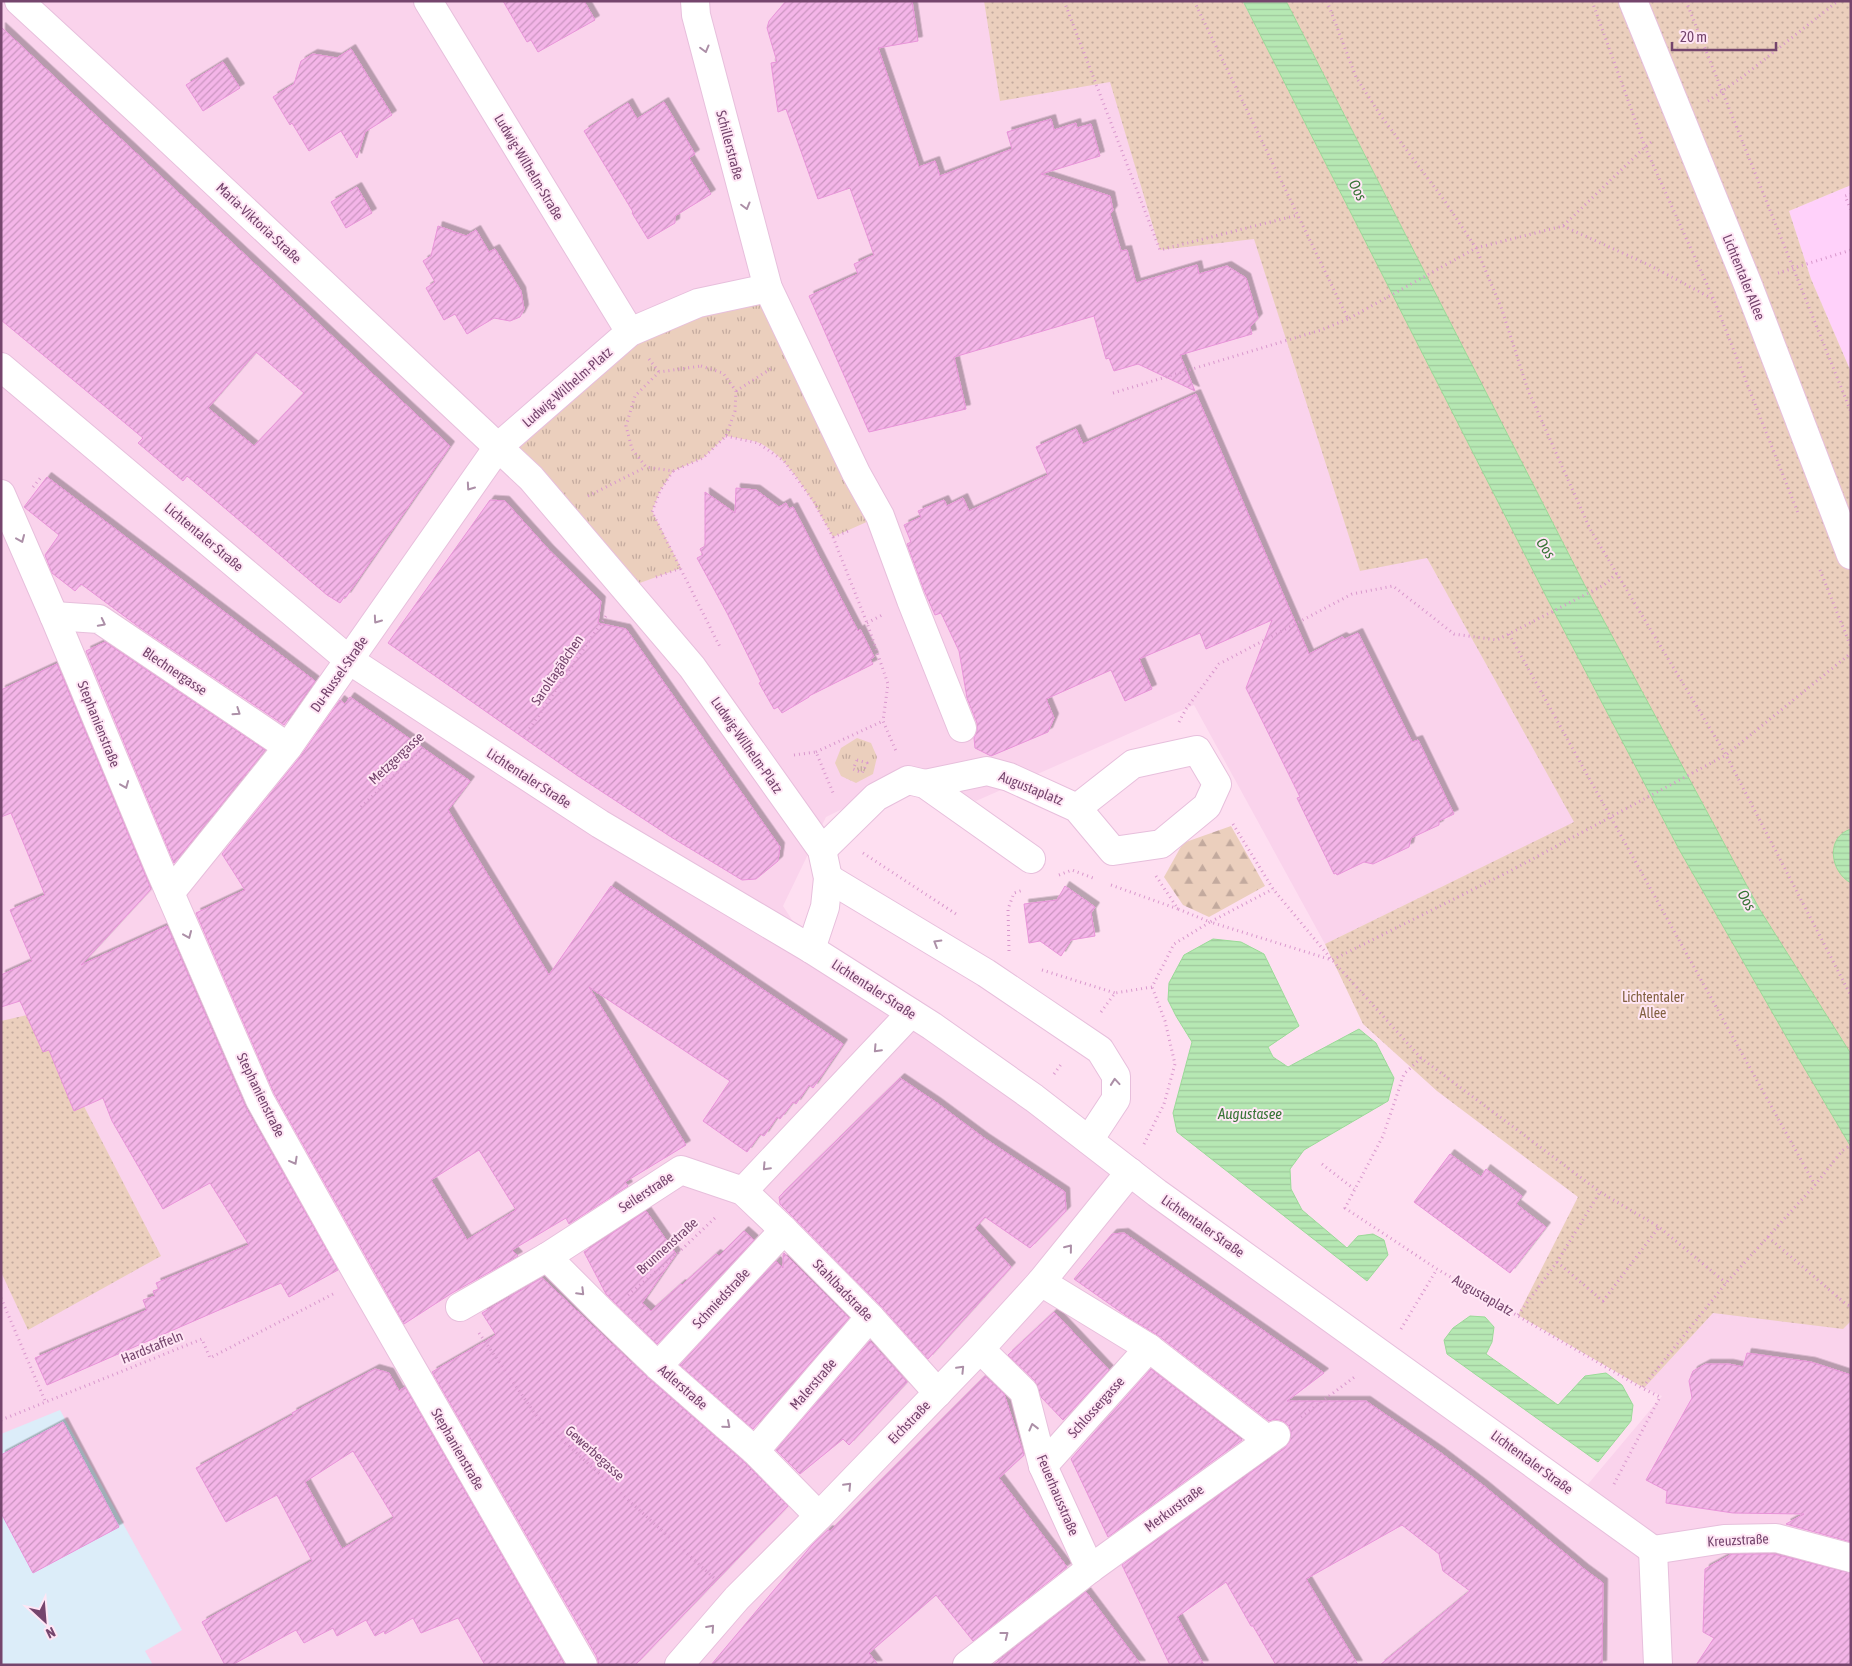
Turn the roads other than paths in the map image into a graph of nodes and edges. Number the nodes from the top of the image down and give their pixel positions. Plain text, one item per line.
1 (19, 1) edge
2 (428, 1) edge
3 (695, 1) edge
4 (1633, 1) edge
5 (768, 288) junction
6 (630, 332) junction
7 (1, 367) edge
8 (498, 447) junction
9 (1, 494) edge
10 (1851, 555) edge
11 (54, 616) junction
12 (349, 660) junction
13 (962, 728) dead end
14 (288, 747) junction
15 (916, 782) junction
16 (1077, 808) junction
17 (822, 850) junction
18 (1031, 859) dead end
19 (828, 878) junction
20 (170, 892) junction
21 (811, 949) junction
22 (911, 1013) junction
23 (1089, 1140) junction
24 (1130, 1172) junction
25 (743, 1191) junction
26 (784, 1230) junction
27 (547, 1257) junction
28 (1040, 1282) junction
29 (460, 1306) road end
30 (870, 1317) junction
31 (1149, 1348) junction
32 (980, 1349) junction
33 (658, 1366) junction
34 (938, 1392) junction
35 (755, 1451) junction
36 (1043, 1466) junction
37 (819, 1516) junction
38 (1653, 1550) junction
39 (1851, 1558) edge
40 (1090, 1569) junction
41 (583, 1665) edge
42 (679, 1665) edge
43 (967, 1665) edge
44 (1658, 1665) edge

1 - 8 street, Maria-Viktoria-Straße
2 - 6 street, Ludwig-Wilhelm-Straße
3 -> 5 street, Schillerstraße
4 - 10 street, Lichtentaler Allee
5 - 6 street, Ludwig-Wilhelm-Platz
5 - 13 street
6 - 8 street, Ludwig-Wilhelm-Platz
7 - 12 street, Lichtentaler Straße
8 -> 12 street, Du-Russel-Straße
8 - 17 street, Ludwig-Wilhelm-Platz
9 -> 11 street, Stephanienstraße
11 -> 14 street, Blechnergasse
11 -> 20 street, Stephanienstraße
12 - 14 street, Du-Russel-Straße
12 - 21 street, Lichtentaler Straße
14 - 20 street, Du-Russel-Straße
15 - 16 street, Augustaplatz
15 - 17 street, Augustaplatz
15 - 18 street
16 - 16 street, Augustaplatz
17 - 19 street, Ludwig-Wilhelm-Platz
19 - 21 street, Ludwig-Wilhelm-Platz
23 -> 19 street
20 -> 41 street, Stephanienstraße
21 - 22 street, Lichtentaler Straße
22 - 23 street, Lichtentaler Straße
22 -> 25 street
23 - 24 street, Lichtentaler Straße
28 -> 24 street, Eichstraße
24 - 38 street, Lichtentaler Straße
25 - 26 street, Stahlbadstraße
25 - 27 street, Seilerstraße
26 - 30 street, Stahlbadstraße
26 - 33 street, Schmiedstraße
27 - 29 street, Seilerstraße
27 -> 33 street, Adlerstraße
28 - 31 street
28 - 32 street, Eichstraße
30 - 34 street, Stahlbadstraße
30 - 35 street, Malerstraße
31 - 36 street, Schlossergasse
31 - 40 street, Merkurstraße
34 -> 32 street, Eichstraße
36 -> 32 street, Feuerhausstraße
33 -> 35 street, Adlerstraße
37 -> 34 street, Eichstraße
35 - 37 street, Adlerstraße
36 - 40 street, Feuerhausstraße
42 -> 37 street, Eichstraße
38 - 39 street, Kreuzstraße
38 - 44 street
43 -> 40 street, Merkurstraße

